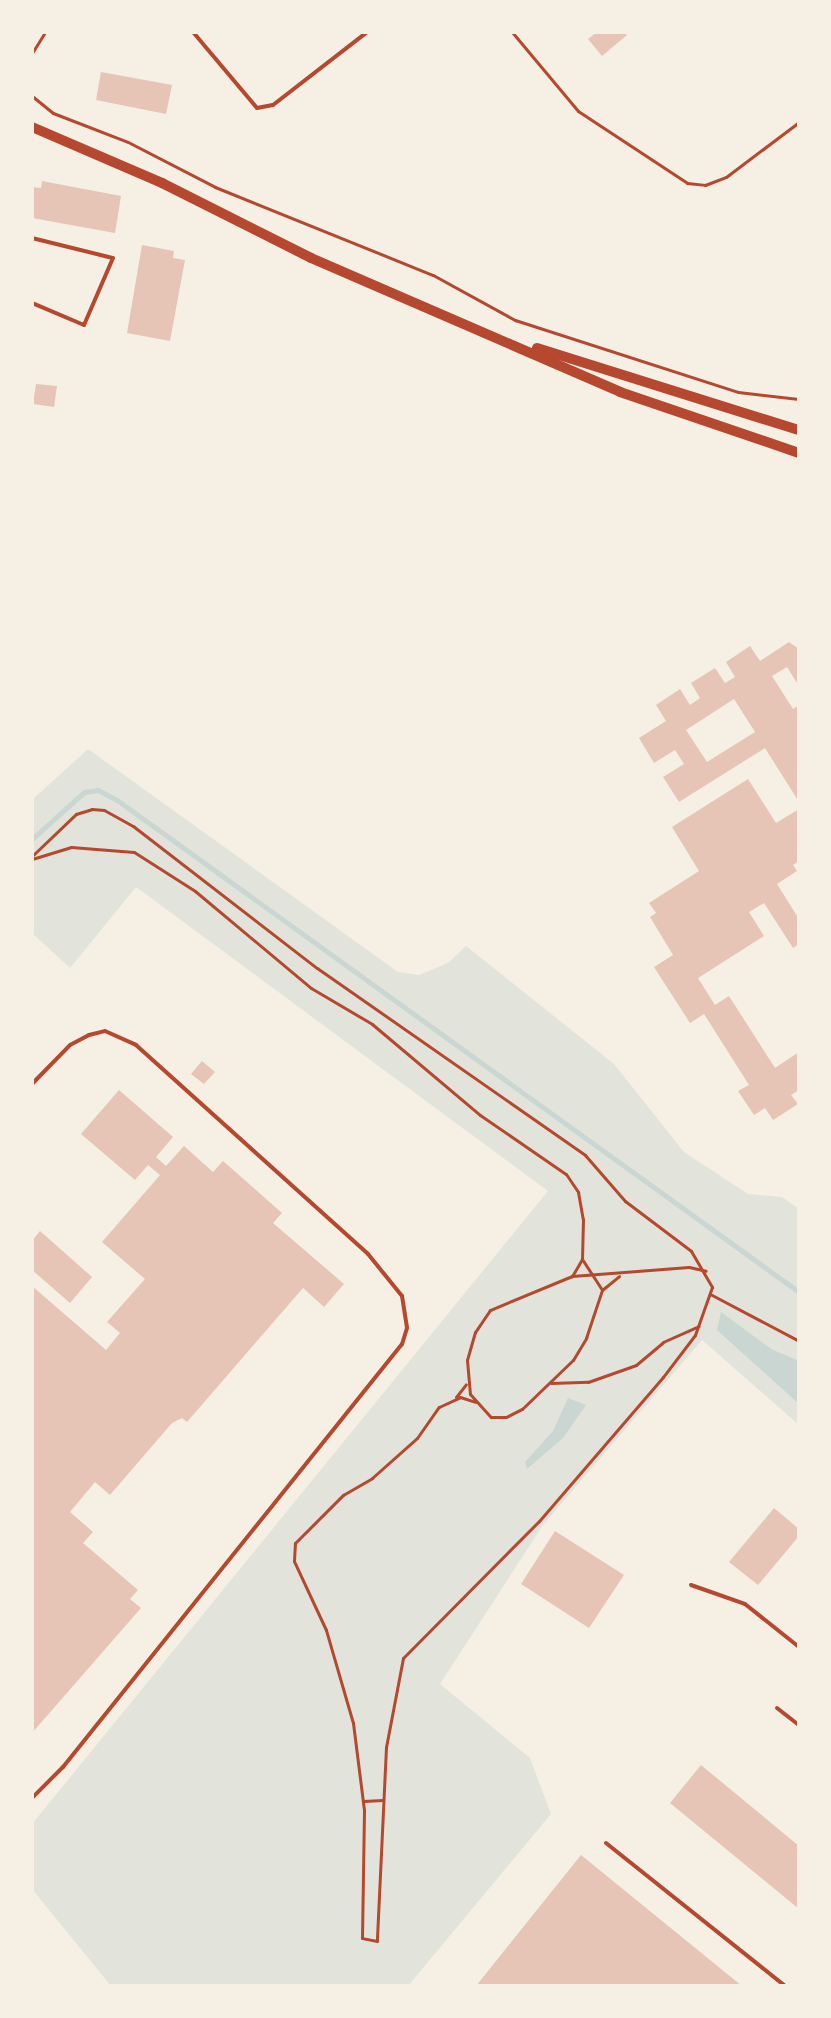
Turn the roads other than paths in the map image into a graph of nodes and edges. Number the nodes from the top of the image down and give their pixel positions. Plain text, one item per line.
1 (193, 32) edge
2 (367, 32) edge
3 (32, 127) edge
4 (32, 238) edge
5 (32, 303) edge
6 (475, 327) junction
7 (799, 430) edge
8 (799, 453) edge
9 (32, 1084) edge
10 (691, 1585) dead end
11 (799, 1647) edge
12 (777, 1708) dead end
13 (799, 1725) edge
14 (32, 1798) edge
15 (606, 1843) dead end
16 (785, 1986) edge

1 - 2 lane
3 - 6 main road
4 - 5 lane
6 - 7 main road
6 - 8 main road
9 - 14 lane
10 - 11 lane
12 - 13 lane
15 - 16 lane

